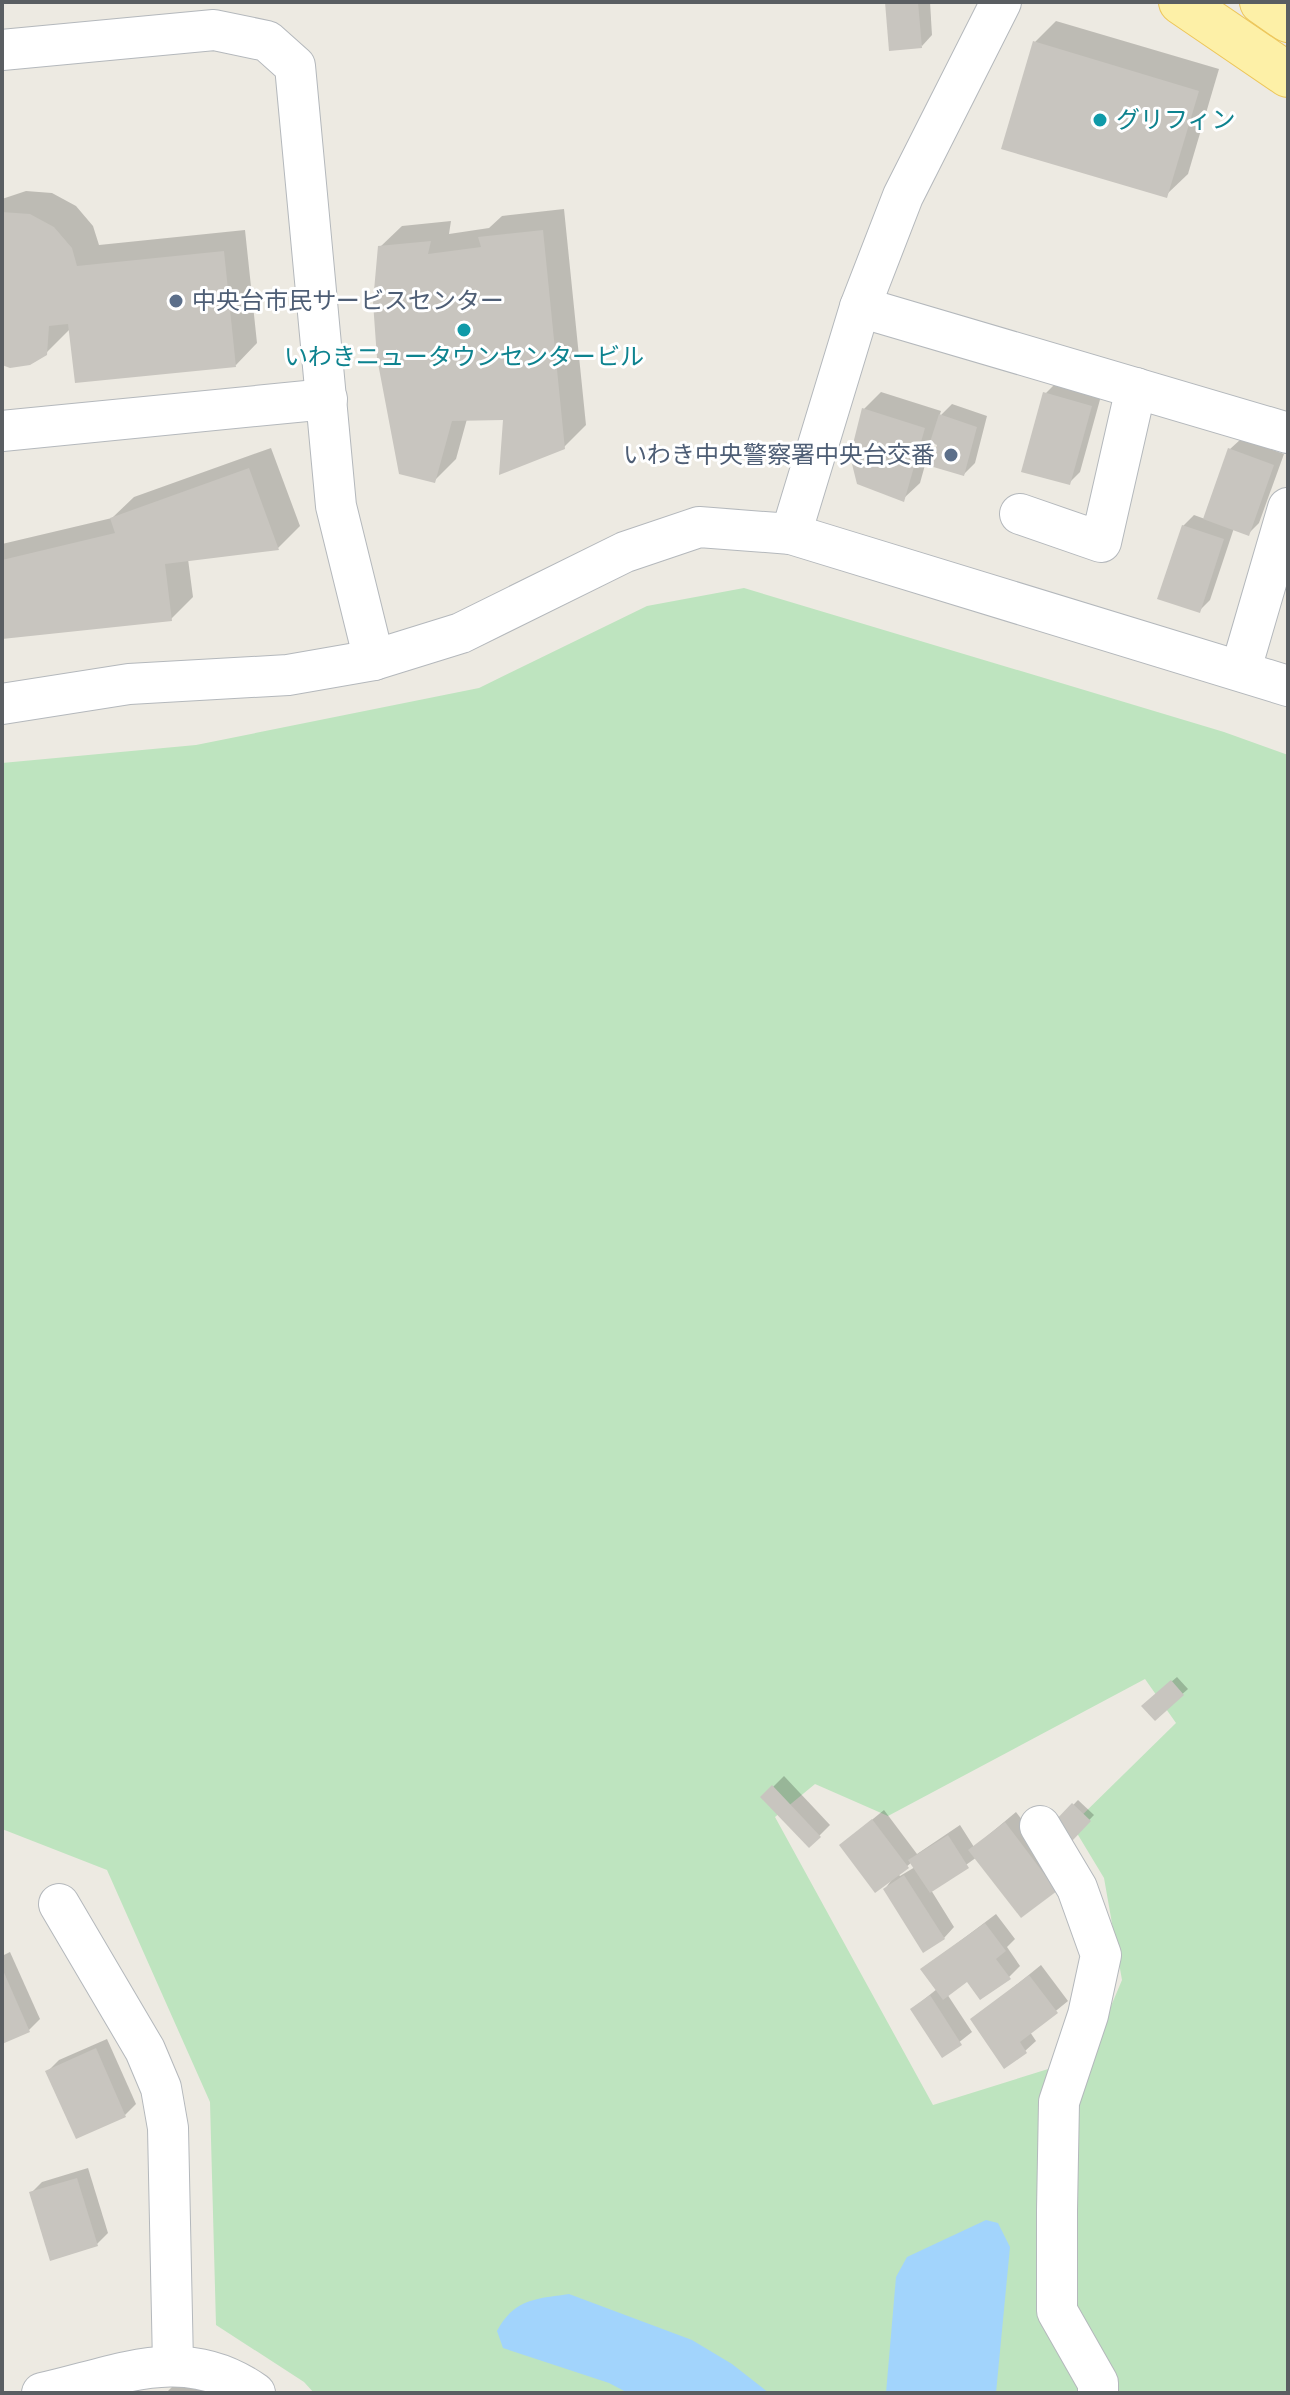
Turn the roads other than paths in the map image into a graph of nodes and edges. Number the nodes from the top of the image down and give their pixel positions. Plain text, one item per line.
1 (1001, 2) edge
2 (1181, 2) edge
3 (1262, 2) edge
4 (1288, 20) edge
5 (2, 50) edge
6 (1288, 75) edge
7 (860, 307) junction
8 (1136, 388) junction
9 (327, 399) junction
10 (2, 431) edge
11 (1288, 433) edge
12 (1288, 508) edge
13 (1020, 514) dead end
14 (791, 534) junction
15 (374, 660) junction
16 (1241, 669) junction
17 (1288, 686) edge
18 (2, 704) edge
19 (1040, 1826) dead end
20 (59, 1904) dead end
21 (173, 2364) junction
22 (42, 2393) edge
23 (255, 2393) edge
24 (1098, 2393) edge

1 - 7 street
2 - 6 main road
3 - 4 main road
5 - 9 street
7 - 8 street
7 - 14 street
8 - 11 street
8 - 13 street
9 - 10 street
9 - 15 street
12 - 16 street
14 - 15 street
14 - 16 street
15 - 18 street
16 - 17 street
19 - 24 street
20 - 21 street
21 - 22 street
21 - 23 street

